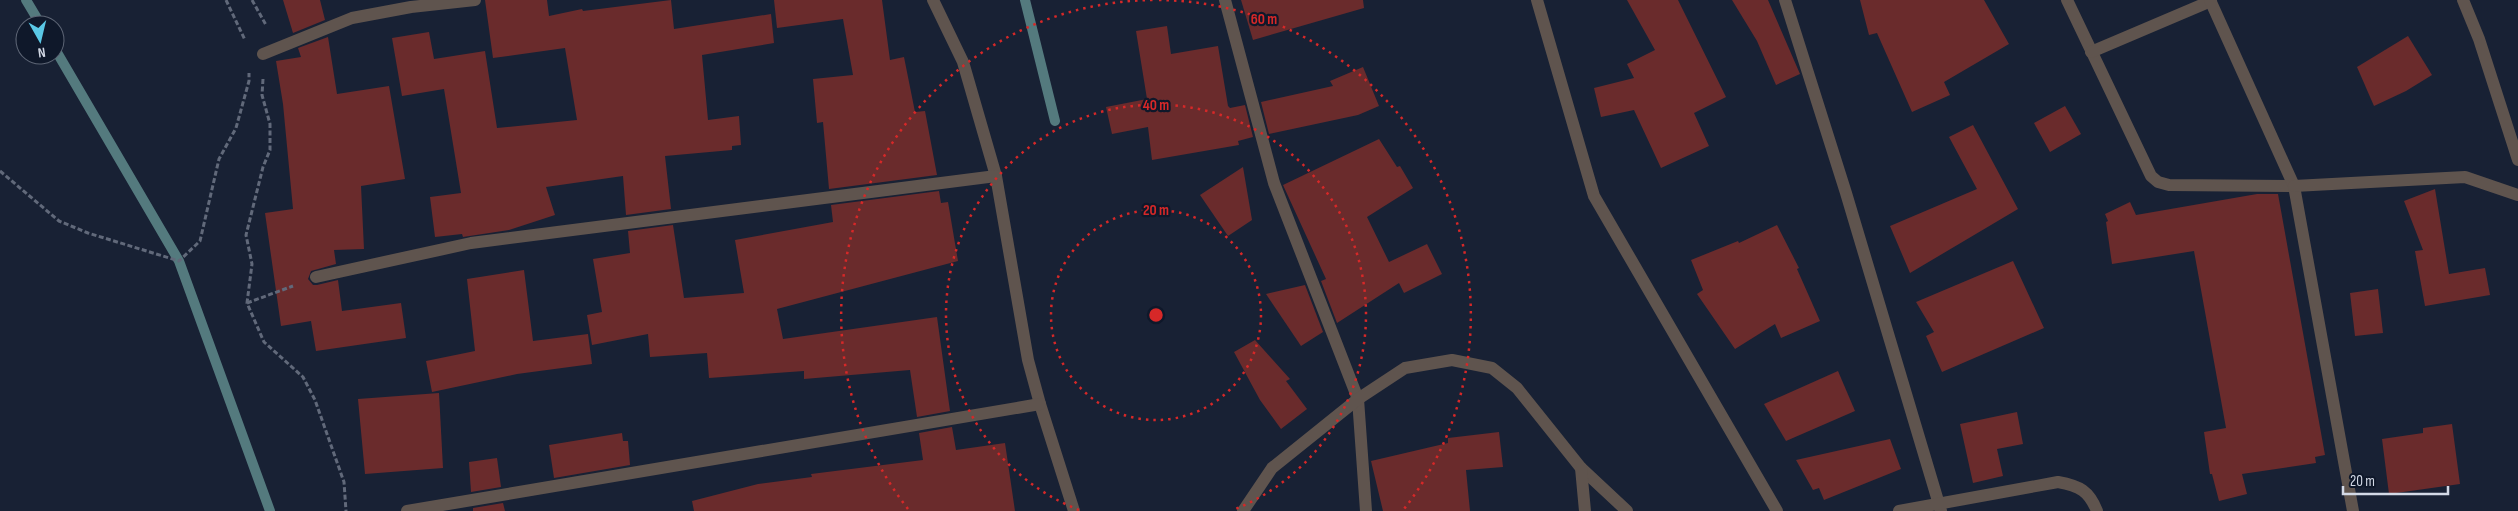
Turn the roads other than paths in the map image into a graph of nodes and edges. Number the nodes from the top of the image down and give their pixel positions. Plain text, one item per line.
1 (475, 0) edge
2 (933, 0) edge
3 (1225, 0) edge
4 (1537, 0) edge
5 (1785, 0) edge
6 (2067, 0) edge
7 (2463, 0) edge
8 (2211, 1) edge
9 (410, 4) edge
10 (2091, 52) junction
11 (263, 54) road end
12 (2518, 160) edge
13 (996, 176) junction
14 (2294, 186) junction
15 (2518, 195) edge
16 (316, 277) road end
17 (1358, 399) junction
18 (1040, 404) junction
19 (1581, 468) junction
20 (1941, 508) edge
21 (407, 511) edge
22 (1074, 511) edge
23 (1243, 511) edge
24 (1366, 511) edge
25 (1585, 511) edge
26 (1627, 511) edge
27 (1777, 511) edge
28 (1899, 511) edge
29 (2097, 511) edge
30 (2353, 511) edge

1 - 9 street
2 - 13 street
3 - 17 street
4 - 27 street
5 - 20 street
6 - 10 street
7 - 12 street
8 - 10 street
8 - 14 street
9 - 11 street
10 - 14 street
13 - 16 street
13 - 18 street
14 - 15 street
14 - 30 street
17 - 19 street
17 - 23 street
17 - 24 street
18 - 21 street
18 - 22 street
19 - 25 street
19 - 26 street
20 - 28 street
20 - 29 street

